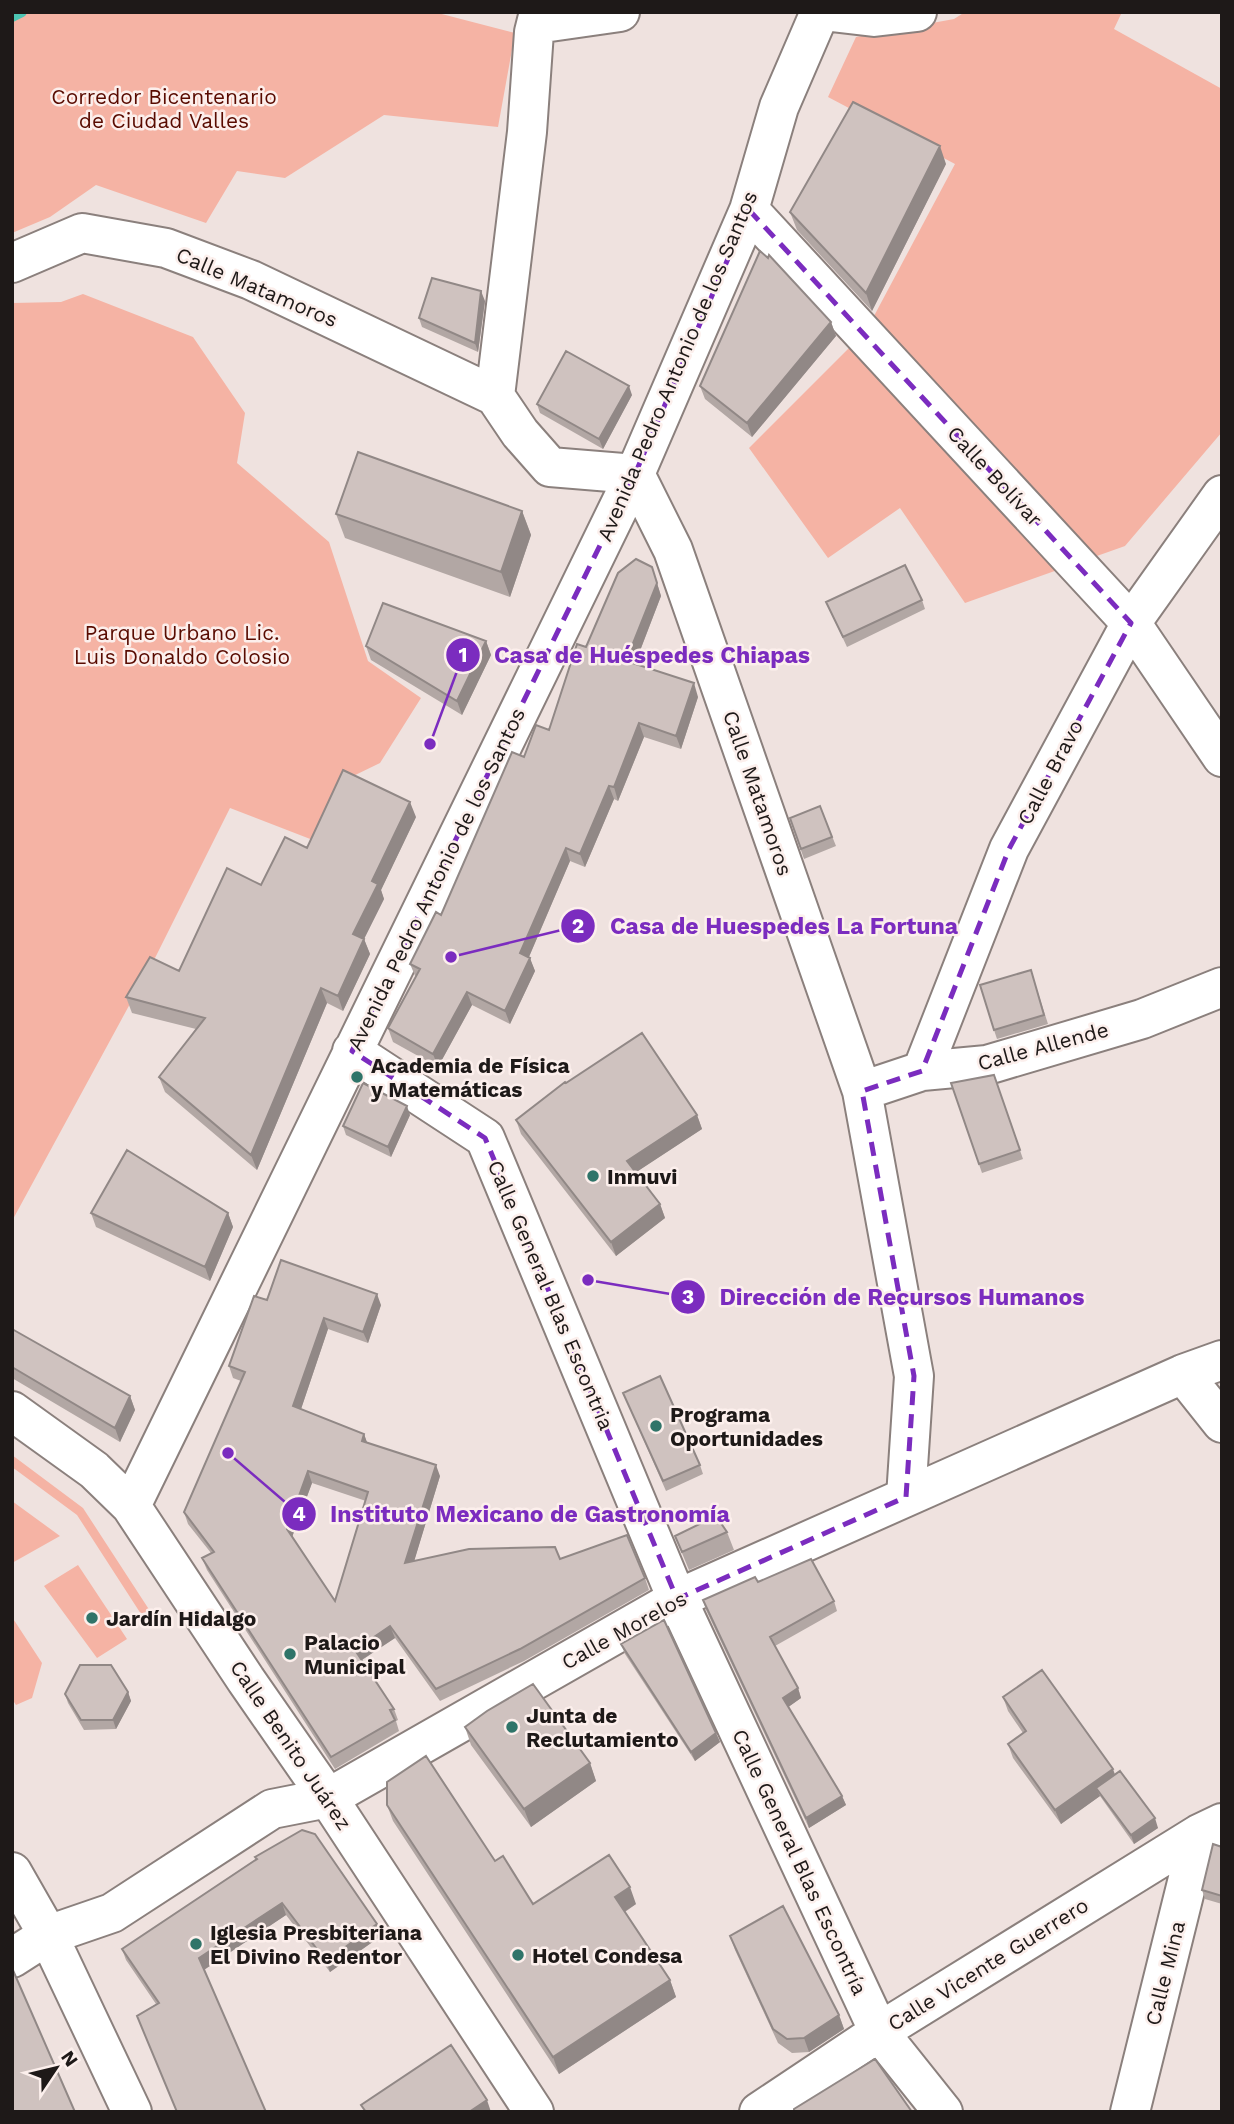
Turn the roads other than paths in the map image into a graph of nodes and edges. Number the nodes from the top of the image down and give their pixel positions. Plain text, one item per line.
1 (620, 12) edge
2 (820, 12) edge
3 (831, 12) edge
4 (917, 12) edge
5 (538, 18) edge
6 (748, 210) junction
7 (12, 263) edge
8 (495, 396) junction
9 (635, 474) junction
10 (1222, 495) edge
11 (1131, 623) junction
12 (1222, 757) edge
13 (1222, 987) edge
14 (352, 1051) junction
15 (922, 1070) junction
16 (862, 1091) junction
17 (1222, 1360) edge
18 (1183, 1374) junction
19 (12, 1411) edge
20 (1222, 1423) edge
21 (906, 1497) junction
22 (131, 1506) junction
23 (677, 1598) junction
24 (328, 1798) junction
25 (1210, 1828) edge
26 (12, 1872) edge
27 (48, 1935) junction
28 (12, 1958) edge
29 (879, 2032) junction
30 (132, 2112) edge
31 (534, 2112) edge
32 (759, 2112) edge
33 (943, 2112) edge
34 (1130, 2112) edge

1 - 5 street
2 - 6 street, Avenida Pedro Antonio de los Santos
3 - 4 street
5 - 8 street
6 - 9 street, Avenida Pedro Antonio de los Santos
6 - 11 street, Calle Bolívar
7 - 8 street, Calle Matamoros
8 - 9 street
9 - 14 street, Avenida Pedro Antonio de los Santos
9 - 16 street, Calle Matamoros
10 - 11 street, Calle Bravo
11 - 12 street, Calle Bolívar
11 - 15 street, Calle Bravo
13 - 15 street, Calle Allende
14 - 22 street, Avenida Pedro Antonio de los Santos
14 - 23 street, Calle General Blas Escontria
15 - 16 street, Calle Allende
16 - 21 street, Calle Matamoros
17 - 18 street, Calle Morelos
18 - 20 street
18 - 21 street, Calle Morelos
19 - 22 street, Calle Benito Juárez
21 - 23 street, Calle Morelos
22 - 24 street, Calle Benito Juárez
23 - 24 street, Calle Morelos
23 - 29 street, Calle General Blas Escontría
24 - 27 street, Calle Morelos
24 - 31 street, Calle Benito Juárez
25 - 29 street, Calle Vicente Guerrero
25 - 34 street, Calle Mina
26 - 27 street
27 - 28 street, Calle Morelos
27 - 30 street
29 - 32 street, Calle Vicente Guerrero
29 - 33 street, Calle General Blas Escontría

